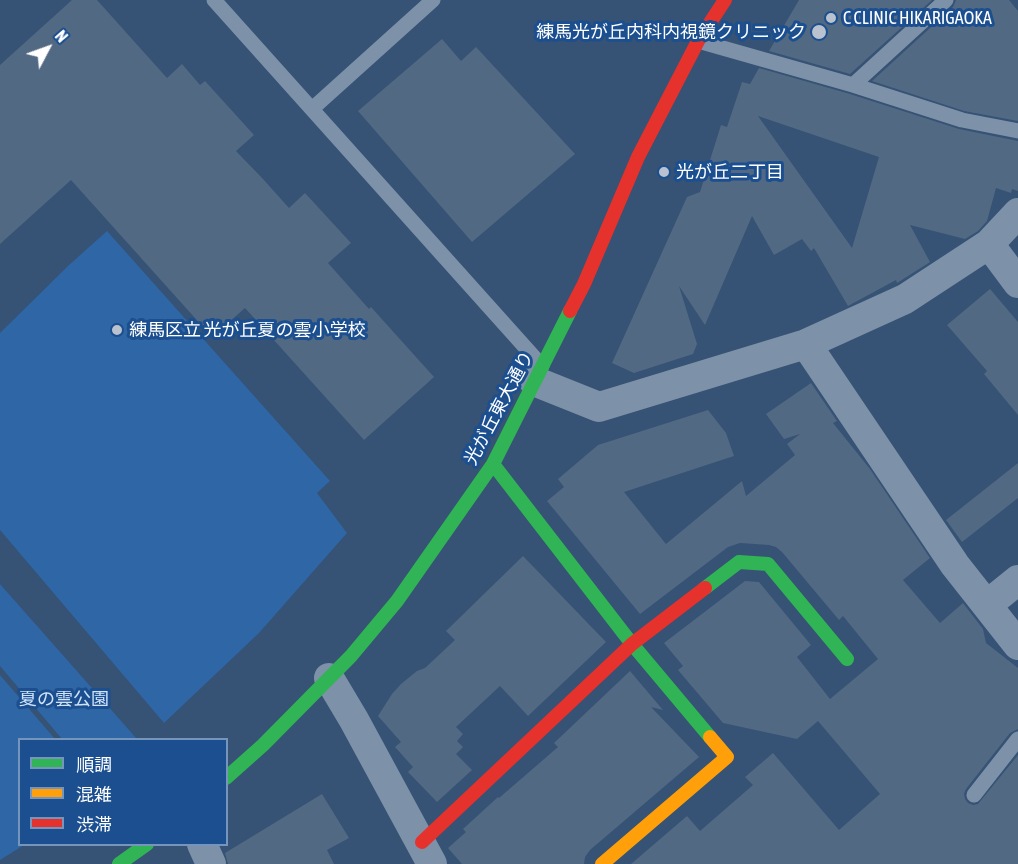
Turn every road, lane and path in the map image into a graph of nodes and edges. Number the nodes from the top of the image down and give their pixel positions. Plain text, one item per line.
1 (214, 0) edge
2 (433, 0) edge
3 (725, 0) edge
4 (946, 0) edge
5 (698, 41) junction
6 (853, 86) junction
7 (312, 108) junction
8 (1018, 131) edge
9 (1018, 213) edge
10 (988, 244) junction
11 (1018, 283) edge
12 (806, 344) junction
13 (538, 373) junction
14 (493, 464) junction
15 (1018, 580) edge
16 (987, 605) junction
17 (632, 644) junction
18 (1018, 645) edge
19 (847, 659) dead end
20 (329, 678) junction
21 (1018, 739) edge
22 (228, 776) edge
23 (974, 795) dead end
24 (144, 846) edge
25 (203, 846) edge
26 (427, 853) edge
27 (119, 864) edge
28 (211, 864) edge
29 (602, 864) edge

1 - 7 lane
2 - 7 lane
3 - 5 street, 光が丘東大通り
4 - 6 lane
5 - 6 lane
5 - 13 street, 光が丘東大通り
6 - 8 lane
7 - 13 lane
9 - 10 street
10 - 11 street
10 - 12 street
12 - 13 street
12 - 16 street
13 - 14 street, 光が丘東大通り
14 - 17 street
14 - 20 street, 光が丘東大通り
15 - 16 street
16 - 18 street
17 - 19 street
17 - 26 street
17 - 29 street
20 - 22 street, 光が丘東大通り
20 - 26 street
21 - 23 lane
24 - 27 street
25 - 28 street

